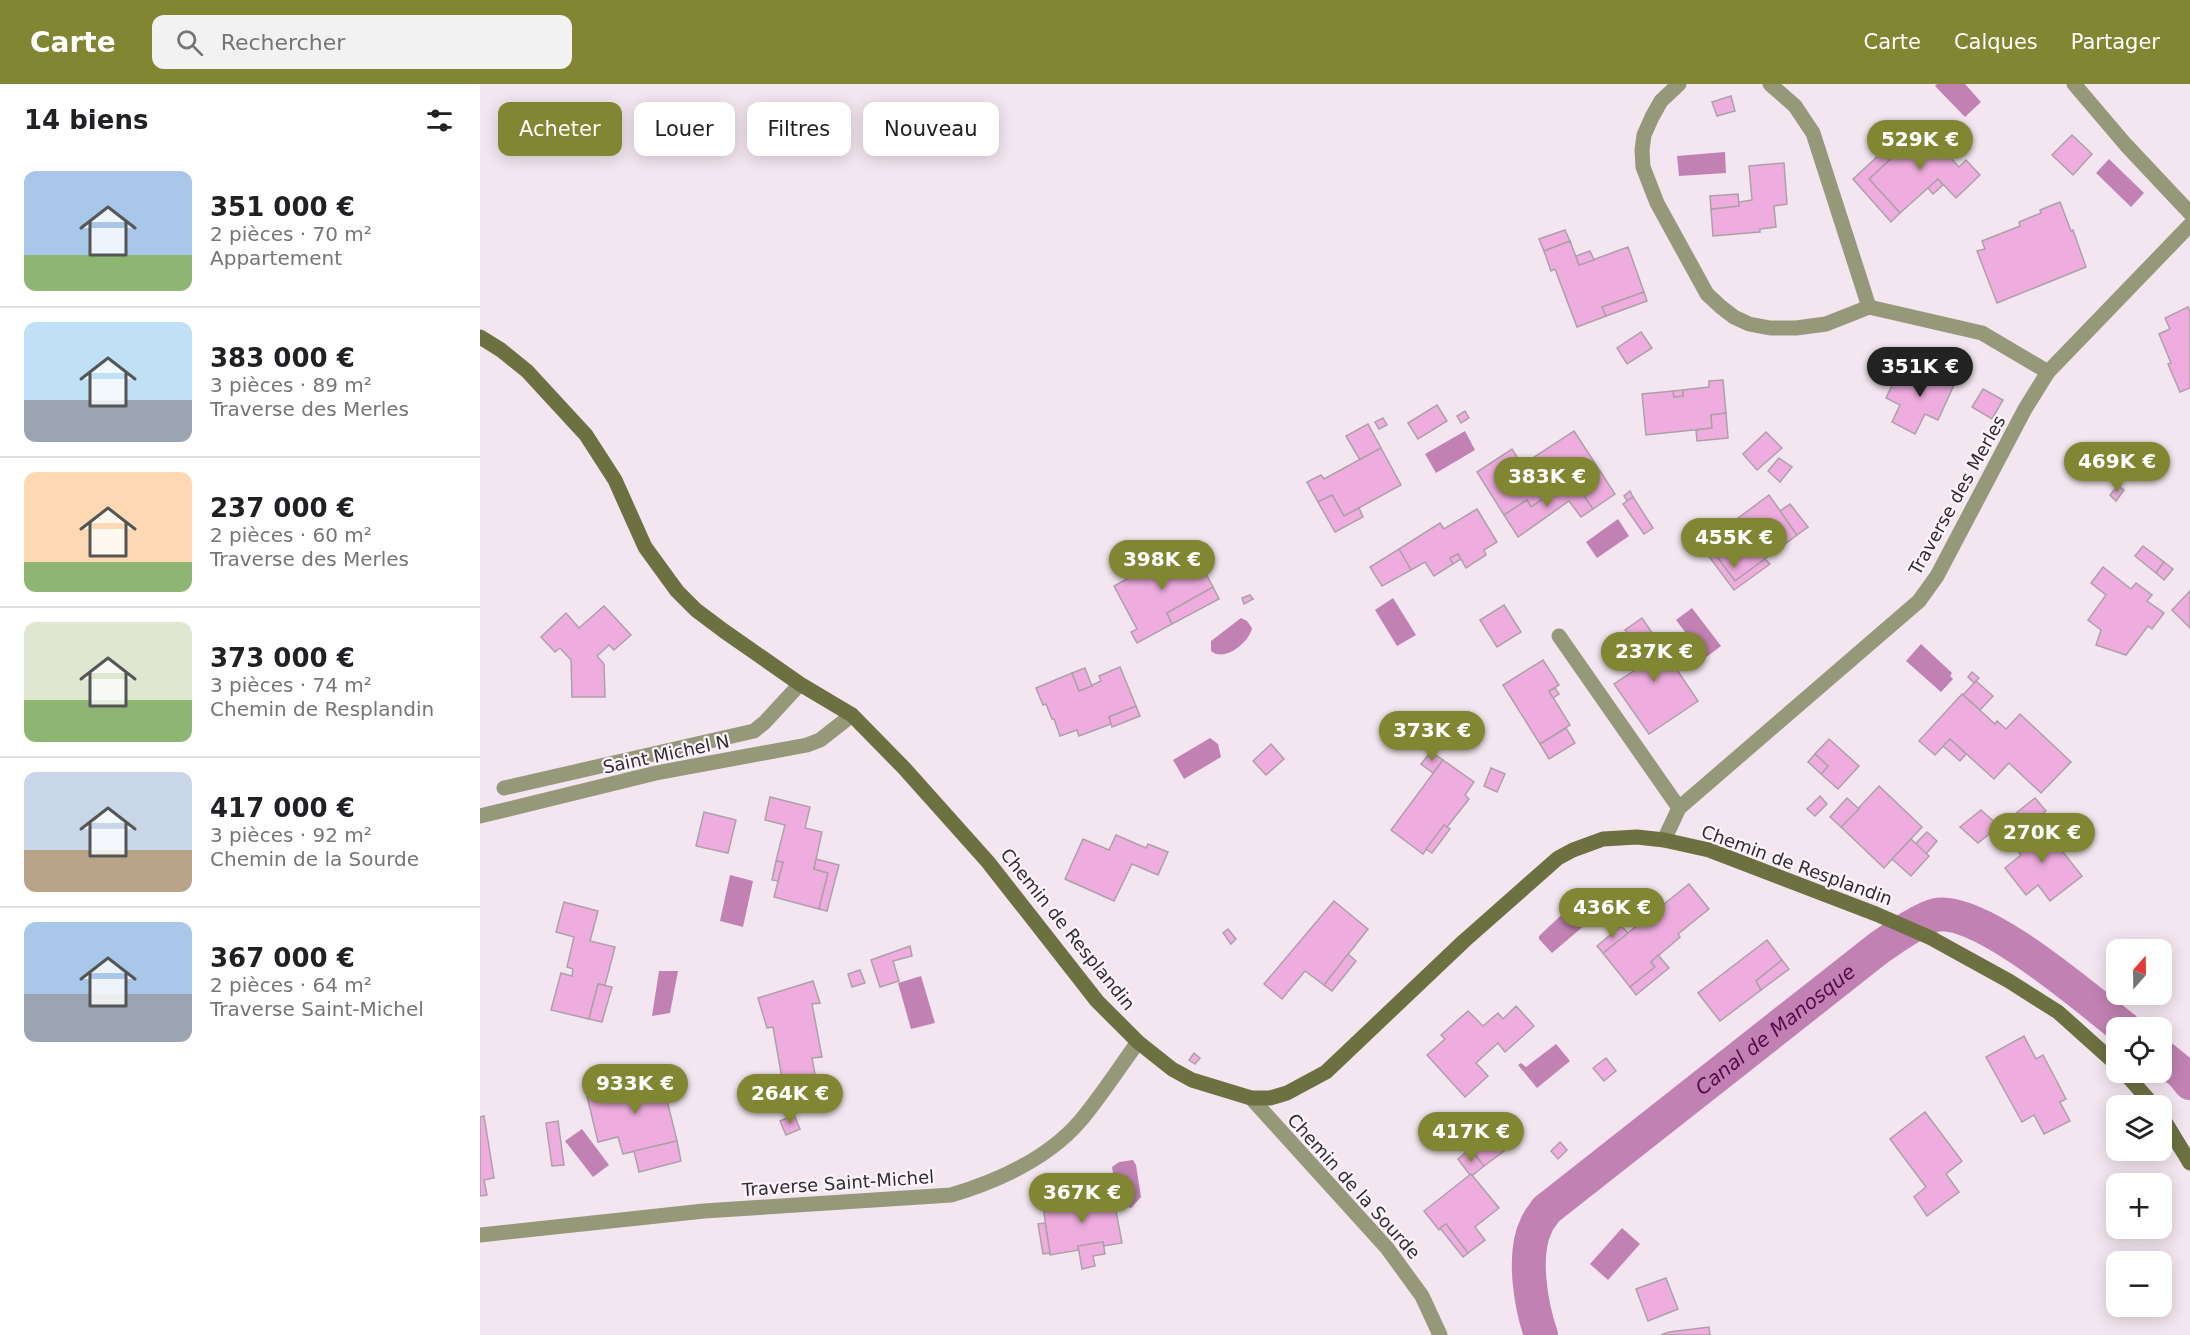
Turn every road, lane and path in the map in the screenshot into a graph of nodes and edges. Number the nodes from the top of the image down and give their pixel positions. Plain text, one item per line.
1 (1679, 84) edge
2 (1770, 84) edge
3 (2074, 84) edge
4 (2190, 213) edge
5 (2190, 225) edge
6 (1869, 307) junction
7 (480, 337) edge
8 (2048, 372) junction
9 (1559, 636) dead end
10 (800, 684) junction
11 (852, 715) junction
12 (504, 788) dead end
13 (1679, 808) junction
14 (480, 816) edge
15 (1664, 840) junction
16 (1138, 1042) junction
17 (2106, 1055) edge
18 (2134, 1083) edge
19 (2144, 1095) edge
20 (1251, 1098) junction
21 (2172, 1133) edge
22 (2190, 1163) edge
23 (480, 1235) edge
24 (1440, 1335) edge

1 - 6 street
2 - 6 street
3 - 4 street
5 - 8 street, Traverse des Merles
6 - 8 street
7 - 10 street, Chemin de Resplandin
8 - 13 street, Traverse des Merles
9 - 13 street
10 - 11 street, Chemin de Resplandin
10 - 12 street
11 - 14 street, Saint Michel N
11 - 16 street, Chemin de Resplandin
13 - 15 street, Traverse des Merles
15 - 17 street, Chemin de Resplandin
15 - 20 street, Chemin de Resplandin
16 - 20 street, Chemin de Resplandin
16 - 23 street, Traverse Saint-Michel
18 - 19 street
20 - 24 street, Chemin de la Sourde
21 - 22 street

